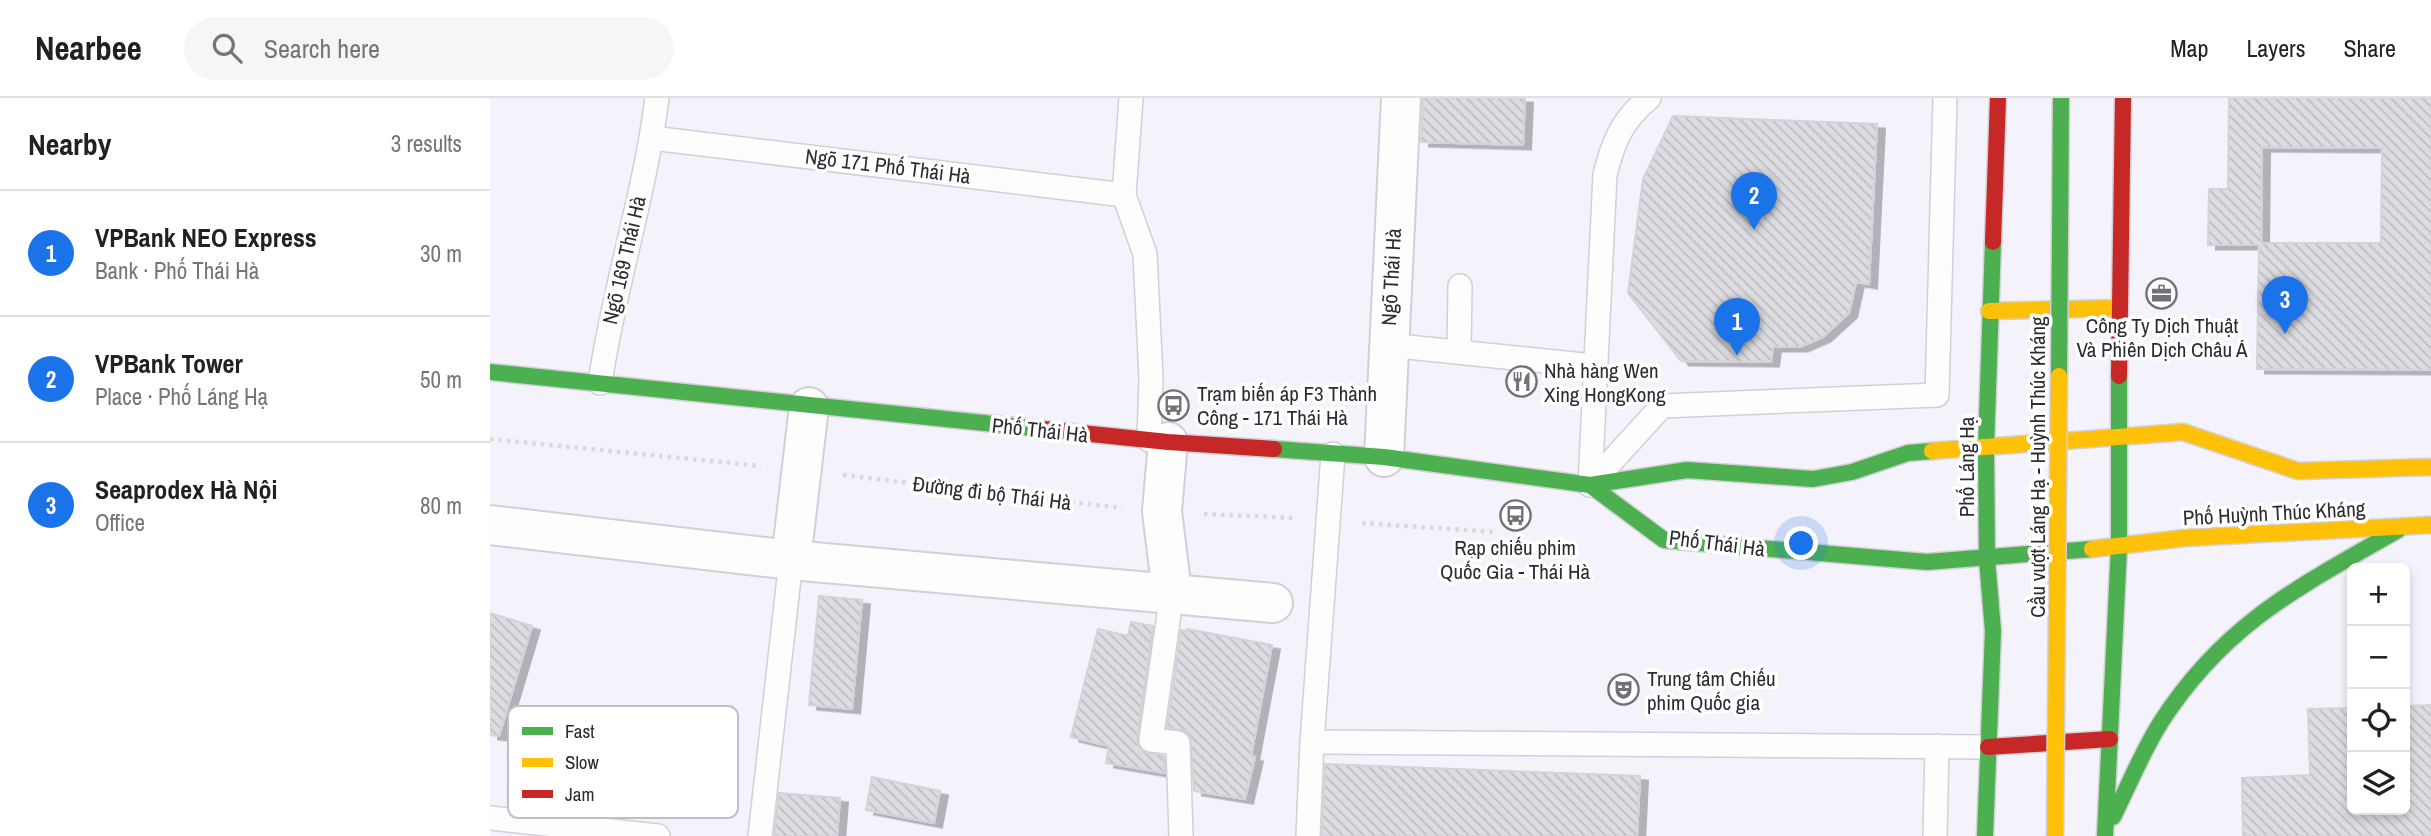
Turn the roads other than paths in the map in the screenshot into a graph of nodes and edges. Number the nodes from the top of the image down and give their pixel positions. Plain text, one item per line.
1 (657, 98) edge
2 (1131, 98) edge
3 (1401, 98) edge
4 (1649, 98) edge
5 (1945, 98) edge
6 (1998, 98) edge
7 (2060, 98) edge
8 (2123, 98) edge
9 (652, 138) junction
10 (1124, 195) junction
11 (1460, 286) dead end
12 (2119, 309) junction
13 (1989, 312) junction
14 (1388, 345) junction
15 (1459, 352) junction
16 (1594, 366) junction
17 (490, 372) edge
18 (600, 383) junction
19 (809, 407) junction
20 (2120, 437) junction
21 (1158, 441) junction
22 (1986, 448) junction
23 (1333, 454) junction
24 (1384, 457) junction
25 (2431, 467) edge
26 (1590, 485) junction
27 (2431, 525) edge
28 (490, 526) edge
29 (2405, 526) junction
30 (2119, 547) junction
31 (1987, 559) junction
32 (791, 560) junction
33 (1172, 593) junction
34 (1273, 603) dead end
35 (2110, 739) junction
36 (1312, 742) junction
37 (1937, 746) junction
38 (1988, 747) junction
39 (490, 818) edge
40 (2105, 834) edge
41 (658, 836) edge
42 (761, 836) edge
43 (1181, 836) edge
44 (1308, 836) edge
45 (1935, 836) edge
46 (1985, 836) edge
47 (2054, 836) edge

1 - 9 lane, Ngõ 169 Thái Hà
2 - 10 lane
3 - 14 street, Ngõ Thái Hà
4 - 16 lane
5 - 26 lane
6 - 13 main road, Phố Láng Hạ
7 - 47 main road, Cầu vượt Láng Hạ - Huỳnh Thúc Kháng, bridge
8 - 12 main road
9 - 10 lane, Ngõ 171 Phố Thái Hà
9 - 18 lane, Ngõ 169 Thái Hà
10 - 21 lane
11 - 15 lane
12 - 13 main road
12 - 20 main road
13 - 22 main road, Phố Láng Hạ
14 - 15 lane
14 - 24 street, Ngõ Thái Hà
15 - 16 lane
16 - 26 lane
17 - 18 main road, Phố Thái Hà
18 - 19 main road, Phố Thái Hà
19 - 21 main road, Phố Thái Hà
19 - 32 street
20 - 22 main road, Phố Huỳnh Thúc Kháng
20 - 25 main road, Phố Huỳnh Thúc Kháng
20 - 30 main road
21 - 23 main road, Phố Thái Hà
21 - 33 street
22 - 26 main road, Phố Thái Hà
22 - 31 main road, Phố Láng Hạ
23 - 24 main road, Phố Thái Hà
23 - 36 lane
24 - 26 main road, Phố Thái Hà
26 - 31 main road, Phố Thái Hà
27 - 29 main road, Phố Huỳnh Thúc Kháng
28 - 32 street
29 - 30 main road, Phố Huỳnh Thúc Kháng
29 - 40 main road
30 - 31 main road, Phố Thái Hà
30 - 35 main road
31 - 38 main road, Phố Láng Hạ
32 - 33 street
32 - 42 lane
33 - 34 street
33 - 43 lane
35 - 38 main road
35 - 40 main road
36 - 37 lane
36 - 44 lane
37 - 38 lane
37 - 45 lane
38 - 46 main road, Phố Láng Hạ
39 - 41 lane

